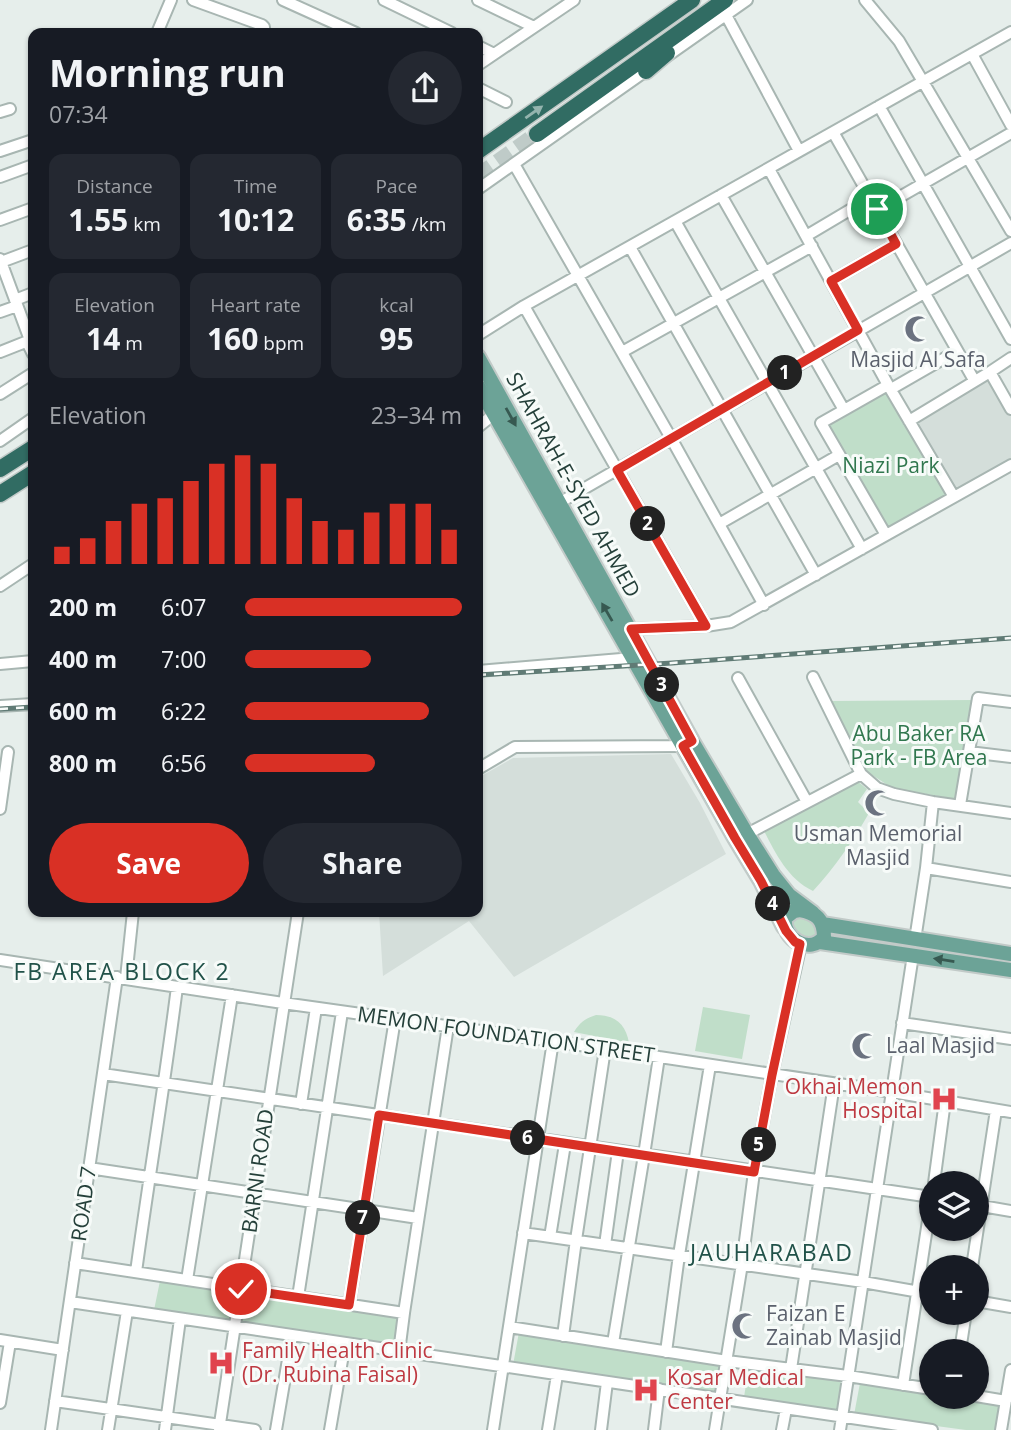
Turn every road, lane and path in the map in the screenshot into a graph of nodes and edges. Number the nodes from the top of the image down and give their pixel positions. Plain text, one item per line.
1 (171, 0) edge
2 (193, 0) edge
3 (283, 0) edge
4 (384, 0) edge
5 (478, 0) edge
6 (692, 0) edge
7 (747, 0) edge
8 (865, 0) edge
9 (572, 1) edge
10 (726, 5) edge
11 (534, 27) junction
12 (159, 28) edge
13 (264, 28) edge
14 (345, 28) edge
15 (442, 28) edge
16 (1011, 32) edge
17 (483, 48) edge
18 (495, 54) junction
19 (972, 54) junction
20 (483, 62) edge
21 (646, 71) joint
22 (924, 81) junction
23 (483, 90) edge
24 (506, 102) dead end
25 (879, 106) junction
26 (1011, 125) edge
27 (833, 132) junction
28 (1011, 133) edge
29 (537, 134) tunnel mouth
30 (28, 142) edge
31 (483, 147) edge
32 (0, 151) edge
33 (799, 151) junction
34 (969, 157) junction
35 (514, 164) junction
36 (28, 167) edge
37 (769, 169) junction
38 (0, 177) edge
39 (922, 183) junction
40 (483, 186) edge
41 (721, 195) junction
42 (870, 198) junction
43 (877, 209) junction
44 (28, 210) edge
45 (0, 220) edge
46 (675, 221) junction
47 (1011, 231) edge
48 (809, 241) junction
49 (1011, 243) edge
50 (896, 244) junction
51 (630, 247) junction
52 (28, 252) edge
53 (1, 260) edge
54 (970, 266) junction
55 (765, 272) junction
56 (579, 276) junction
57 (831, 281) junction
58 (924, 293) junction
59 (28, 296) edge
60 (719, 298) junction
61 (16, 303) junction
62 (524, 306) junction
63 (0, 312) edge
64 (673, 323) junction
65 (858, 330) junction
66 (483, 332) edge
67 (28, 335) edge
68 (1011, 339) edge
69 (28, 341) edge
70 (957, 351) junction
71 (0, 352) edge
72 (622, 352) junction
73 (813, 357) junction
74 (1011, 358) edge
75 (483, 366) edge
76 (990, 372) junction
77 (28, 376) edge
78 (974, 380) junction
79 (768, 383) junction
80 (890, 387) junction
81 (0, 394) edge
82 (483, 395) edge
83 (722, 409) junction
84 (844, 410) junction
85 (1011, 410) edge
86 (494, 414) junction
87 (28, 421) edge
88 (909, 421) junction
89 (483, 423) edge
90 (671, 438) junction
91 (0, 441) edge
92 (28, 451) edge
93 (839, 455) junction
94 (1011, 466) edge
95 (816, 468) junction
96 (0, 469) edge
97 (617, 470) junction
98 (28, 476) edge
99 (0, 494) edge
100 (770, 495) junction
101 (954, 497) junction
102 (559, 503) junction
103 (719, 524) junction
104 (886, 535) junction
105 (862, 549) junction
106 (28, 567) edge
107 (816, 575) junction
108 (0, 586) edge
109 (764, 605) junction
110 (706, 626) junction
111 (631, 629) junction
112 (638, 655) junction
113 (28, 661) edge
114 (0, 664) edge
115 (483, 670) edge
116 (813, 677) dead end
117 (738, 678) dead end
118 (1011, 702) edge
119 (28, 704) edge
120 (0, 706) edge
121 (688, 744) junction
122 (8, 752) dead end
123 (969, 752) junction
124 (1011, 757) edge
125 (483, 766) edge
126 (861, 774) junction
127 (807, 802) junction
128 (933, 802) junction
129 (960, 805) junction
130 (0, 809) edge
131 (1011, 814) edge
132 (747, 834) junction
133 (926, 868) junction
134 (1011, 882) edge
135 (132, 917) edge
136 (297, 917) edge
137 (818, 918) junction
138 (784, 927) junction
139 (915, 940) junction
140 (820, 942) junction
141 (800, 944) junction
142 (1011, 954) edge
143 (913, 955) junction
144 (0, 960) edge
145 (1011, 970) edge
146 (121, 978) junction
147 (177, 987) junction
148 (232, 995) junction
149 (283, 1003) junction
150 (316, 1008) junction
151 (342, 1012) junction
152 (396, 1019) junction
153 (902, 1023) junction
154 (448, 1026) junction
155 (1011, 1039) edge
156 (553, 1041) junction
157 (605, 1049) junction
158 (659, 1057) junction
159 (710, 1065) junction
160 (103, 1074) junction
161 (772, 1075) junction
162 (165, 1084) junction
163 (834, 1084) junction
164 (216, 1091) junction
165 (892, 1092) junction
166 (269, 1100) junction
167 (945, 1101) junction
168 (301, 1104) junction
169 (327, 1108) junction
170 (996, 1110) junction
171 (1011, 1112) edge
172 (379, 1115) junction
173 (433, 1122) junction
174 (537, 1139) junction
175 (565, 1144) junction
176 (591, 1147) junction
177 (618, 1151) junction
178 (644, 1155) junction
179 (693, 1163) junction
180 (89, 1168) junction
181 (936, 1171) edge
182 (985, 1171) edge
183 (754, 1172) junction
184 (149, 1177) junction
185 (818, 1180) junction
186 (201, 1185) junction
187 (877, 1188) junction
188 (255, 1193) junction
189 (919, 1197) edge
190 (313, 1202) junction
191 (989, 1207) edge
192 (364, 1210) junction
193 (1011, 1211) edge
194 (418, 1218) junction
195 (523, 1233) junction
196 (550, 1237) junction
197 (576, 1240) junction
198 (925, 1241) edge
199 (605, 1245) junction
200 (630, 1248) junction
201 (679, 1255) junction
202 (75, 1263) junction
203 (741, 1265) junction
204 (136, 1272) junction
205 (805, 1274) junction
206 (187, 1280) junction
207 (863, 1282) junction
208 (241, 1289) junction
209 (917, 1292) junction
210 (298, 1297) junction
211 (70, 1302) junction
212 (989, 1303) edge
213 (349, 1305) junction
214 (1011, 1307) edge
215 (127, 1311) junction
216 (404, 1312) junction
217 (180, 1319) junction
218 (235, 1327) junction
219 (509, 1328) junction
220 (292, 1336) junction
221 (563, 1336) junction
222 (5, 1341) edge
223 (345, 1343) junction
224 (613, 1343) junction
225 (63, 1350) junction
226 (399, 1352) junction
227 (666, 1352) junction
228 (727, 1361) junction
229 (502, 1367) junction
230 (790, 1369) junction
231 (1011, 1370) edge
232 (557, 1375) junction
233 (848, 1376) junction
234 (607, 1382) junction
235 (903, 1385) junction
236 (919, 1387) edge
237 (659, 1390) junction
238 (720, 1398) junction
239 (989, 1398) edge
240 (55, 1401) junction
241 (1006, 1401) junction
242 (0, 1403) edge
243 (111, 1409) junction
244 (786, 1409) junction
245 (167, 1417) junction
246 (842, 1418) junction
247 (219, 1427) edge
248 (896, 1427) edge
249 (1004, 1427) edge
250 (51, 1430) edge
251 (108, 1430) edge
252 (165, 1430) edge
253 (255, 1430) edge
254 (276, 1430) edge
255 (330, 1430) edge
256 (493, 1430) edge
257 (548, 1430) edge
258 (601, 1430) edge
259 (654, 1430) edge
260 (715, 1430) edge
261 (782, 1430) edge
262 (840, 1430) edge
263 (932, 1430) edge

1 - 12 street
2 - 13 street
3 - 14 street
4 - 15 street
5 - 11 street
31 -> 6 highway
7 - 10 street
8 - 22 street
9 - 11 street
10 - 21 highway
10 - 29 highway
10 - 33 street
11 - 18 street
16 - 19 street
17 - 18 street
18 - 20 street
19 - 22 street
19 - 26 street
21 - 35 street
22 - 25 street
22 - 34 street
23 - 24 street
25 - 27 street
25 - 39 street
27 - 33 street
27 - 42 street
28 - 34 street
30 - 32 street
33 - 37 street
34 - 39 street
34 - 47 street
35 - 40 street
35 - 56 street
36 - 38 street
37 - 41 street
37 - 48 street
39 - 43 street
39 - 54 street
41 - 46 street
41 - 55 street
42 - 43 street
42 - 48 street
43 - 50 street
44 - 45 street
46 - 51 street
46 - 60 street
48 - 55 street
48 - 57 street
49 - 54 street
50 - 57 street
50 - 58 street
51 - 56 street
51 - 64 street
52 - 53 street
53 - 61 street
54 - 58 street
54 - 68 street
55 - 60 street
55 - 73 street
56 - 62 street
56 - 72 street
57 - 65 street
58 - 65 street
58 - 70 street
59 - 61 street
60 - 64 street
60 - 79 street
61 - 63 street
61 - 67 street
62 - 66 street
62 - 97 street
64 - 72 street
64 - 83 street
65 - 73 street
65 - 80 street
69 - 71 street
70 - 78 street
70 - 80 street
72 - 90 street
73 - 79 street
73 - 84 street
74 - 76 street
75 -> 102 main road, SHAHRAH-E-SYED AHMED
76 - 78 street
76 - 85 street
77 - 81 street
78 - 88 street
79 - 83 street
79 - 95 street
80 - 84 street
80 - 88 street
82 - 86 main road, SHAHRAH-E-SYED AHMED
83 - 90 street
83 - 100 street
84 - 93 street
86 - 89 street
112 -> 86 main road, SHAHRAH-E-SYED AHMED
87 - 91 street
88 - 101 street
90 - 97 street
90 - 103 street
92 - 96 highway
93 - 95 street
93 - 104 street
94 - 101 street
95 - 100 street
95 - 105 street
97 - 102 street
97 - 110 street
98 - 99 highway
100 - 103 street
100 - 107 street
101 - 104 street
102 - 111 main road, SHAHRAH-E-SYED AHMED
103 - 109 street
104 - 105 street
105 - 107 street
106 - 108 street
107 - 109 street
109 - 110 street
110 - 111 street
111 - 112 main road, SHAHRAH-E-SYED AHMED
112 - 115 street
112 - 121 main road, SHAHRAH-E-SYED AHMED
113 - 114 street
116 - 126 street
117 - 127 street
118 - 123 street
119 - 120 street
121 - 125 street
121 - 132 main road, SHAHRAH-E-SYED AHMED
121 - 138 main road, SHAHRAH-E-SYED AHMED
122 - 130 street
123 - 124 street
123 - 129 street
126 - 127 street
126 - 128 street
127 - 132 street
128 - 129 street
128 - 133 street
129 - 131 street
132 - 137 main road, SHAHRAH-E-SYED AHMED
133 - 134 street
133 - 139 street
135 - 146 street, ROAD 7
136 - 149 street, BARNI ROAD
137 - 138 main road
137 - 139 main road
137 - 140 main road
138 - 141 main road
139 - 142 main road
140 - 141 main road
140 - 143 main road
141 - 161 street
145 -> 143 main road
143 - 153 street
144 - 146 street, MEMON FOUNDATION STREET
146 - 147 street, MEMON FOUNDATION STREET
146 - 160 street, ROAD 7
147 - 148 street, MEMON FOUNDATION STREET
147 - 162 street
148 - 149 street, MEMON FOUNDATION STREET
148 - 164 street
149 - 150 street, MEMON FOUNDATION STREET
149 - 166 street, BARNI ROAD
150 - 151 street, MEMON FOUNDATION STREET
150 - 168 street
151 - 152 street, MEMON FOUNDATION STREET
151 - 169 street
152 - 154 street, MEMON FOUNDATION STREET
152 - 172 street
153 - 155 street
153 - 165 street
154 - 156 street, MEMON FOUNDATION STREET
154 - 173 street
156 - 157 street, MEMON FOUNDATION STREET
156 - 174 street
157 - 158 street, MEMON FOUNDATION STREET
157 - 176 street
158 - 159 street, MEMON FOUNDATION STREET
158 - 178 street
159 - 161 street, MEMON FOUNDATION STREET
159 - 179 street
160 - 162 street
160 - 180 street, ROAD 7
161 - 163 street, MEMON FOUNDATION STREET
161 - 183 street
162 - 164 street
162 - 184 street
163 - 165 street, MEMON FOUNDATION STREET
163 - 185 street
164 - 166 street
164 - 186 street
165 - 167 street, MEMON FOUNDATION STREET
165 - 187 street
166 - 168 street
166 - 188 street, BARNI ROAD
167 - 170 street, MEMON FOUNDATION STREET
167 - 181 street
168 - 169 street
169 - 172 street
169 - 190 street
170 - 171 street, MEMON FOUNDATION STREET
170 - 182 street
172 - 173 street
172 - 192 street
173 - 174 street
173 - 194 street
174 - 175 street
174 - 195 street
175 - 176 street
175 - 196 street
176 - 177 street
176 - 197 street
177 - 178 street
177 - 199 street
178 - 179 street
178 - 200 street
179 - 183 street
179 - 201 street
180 - 184 street
180 - 202 street, ROAD 7
183 - 185 street
183 - 203 street
184 - 186 street
184 - 204 street
185 - 187 street
185 - 205 street
186 - 188 street
186 - 206 street
187 - 189 street
187 - 207 street
188 - 190 street
188 - 208 street, BARNI ROAD
190 - 192 street
190 - 210 street
191 - 193 street
192 - 194 street
192 - 213 street
194 - 216 street
195 - 196 street
195 - 219 street
196 - 197 street
197 - 199 street
197 - 221 street
198 - 209 street
199 - 200 street
200 - 201 street
200 - 224 street
201 - 203 street
201 - 227 street
202 - 204 street
202 - 211 street, ROAD 7
203 - 205 street
203 - 228 street
204 - 206 street
205 - 207 street
205 - 230 street
206 - 208 street
207 - 209 street
207 - 233 street
208 - 210 street
208 - 218 street, BARNI ROAD
209 - 235 street
210 - 213 street
211 - 215 street
211 - 225 street, ROAD 7
212 - 214 street
213 - 216 street
215 - 217 street
215 - 243 street
216 - 226 street
217 - 218 street
217 - 245 street
218 - 220 street
218 - 247 street, BARNI ROAD
219 - 221 street
219 - 229 street
220 - 223 street
220 - 254 street
221 - 224 street
222 - 225 street
222 - 242 street
223 - 226 street
223 - 255 street
224 - 227 street
225 - 240 street, ROAD 7
226 - 229 street
227 - 228 street
228 - 230 street
228 - 238 street
229 - 232 street
229 - 256 street
230 - 233 street
231 - 241 street
232 - 234 street
232 - 257 street
233 - 235 street
233 - 246 street
234 - 237 street
234 - 258 street
235 - 236 street
237 - 238 street
237 - 259 street
238 - 244 street
238 - 260 street
239 - 241 street
240 - 243 street
240 - 250 street, ROAD 7
241 - 249 street
243 - 245 street
243 - 251 street
244 - 246 street
244 - 261 street
245 - 247 street
245 - 252 street
246 - 248 street
246 - 262 street
247 - 253 street
248 - 263 street

